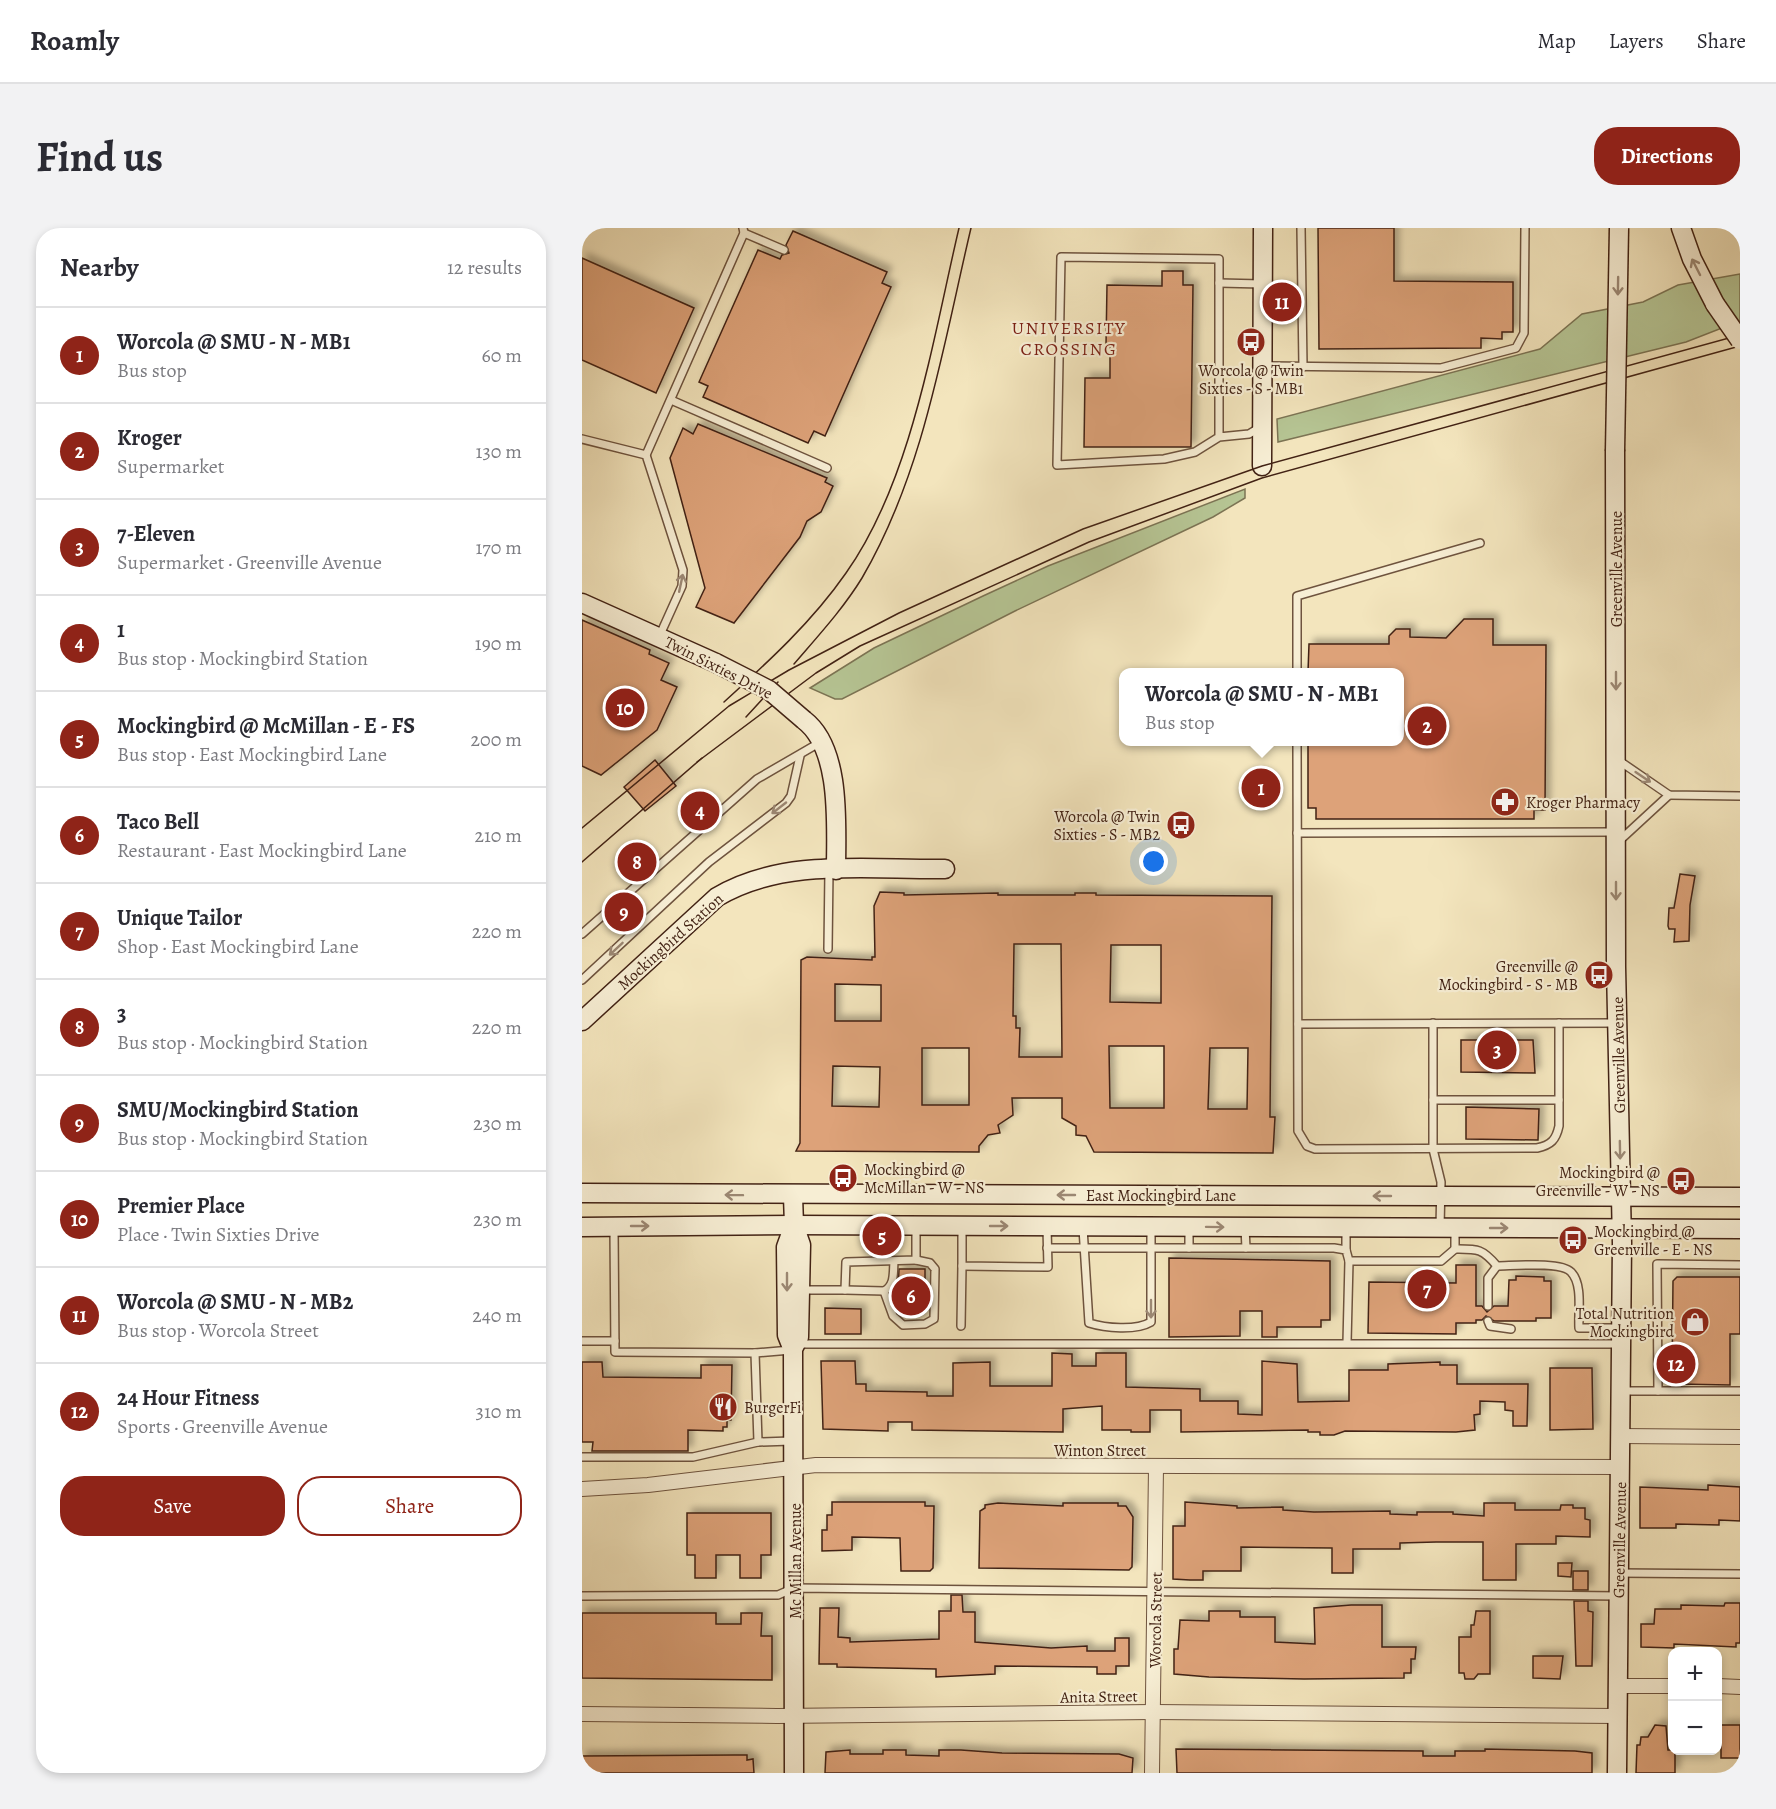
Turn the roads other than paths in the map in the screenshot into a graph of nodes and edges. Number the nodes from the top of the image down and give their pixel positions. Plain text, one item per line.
1 (1263, 228) edge
2 (1301, 228) edge
3 (1525, 228) edge
4 (1619, 228) edge
5 (1681, 228) edge
6 (744, 231) edge
7 (784, 250) dead end
8 (1219, 283) junction
9 (1263, 284) junction
10 (1740, 340) edge
11 (1263, 366) junction
12 (1303, 367) junction
13 (671, 399) junction
14 (1262, 425) junction
15 (1219, 436) junction
16 (582, 439) edge
17 (646, 455) junction
18 (1262, 466) dead end
19 (827, 468) dead end
20 (1480, 543) dead end
21 (582, 603) edge
22 (659, 637) junction
23 (1297, 668) edge
24 (821, 741) junction
25 (1297, 746) edge
26 (800, 756) junction
27 (1617, 759) junction
28 (1670, 795) junction
29 (1740, 796) edge
30 (1298, 833) junction
31 (1616, 838) junction
32 (945, 869) dead end
33 (833, 870) junction
34 (582, 934) edge
35 (828, 949) dead end
36 (582, 980) edge
37 (582, 1021) edge
38 (1433, 1023) junction
39 (1559, 1023) junction
40 (1617, 1023) junction
41 (1298, 1024) junction
42 (1433, 1100) junction
43 (1559, 1100) junction
44 (1433, 1149) junction
45 (582, 1193) edge
46 (614, 1194) junction
47 (793, 1196) junction
48 (1040, 1196) junction
49 (1244, 1196) junction
50 (1441, 1196) junction
51 (1740, 1197) edge
52 (1622, 1199) junction
53 (794, 1225) junction
54 (614, 1226) junction
55 (916, 1226) junction
56 (962, 1226) junction
57 (1044, 1226) junction
58 (582, 1227) edge
59 (1083, 1227) junction
60 (1151, 1227) junction
61 (1189, 1227) junction
62 (1245, 1228) junction
63 (1346, 1228) junction
64 (1448, 1228) junction
65 (1622, 1228) junction
66 (1740, 1229) edge
67 (1047, 1248) junction
68 (1189, 1248) junction
69 (1246, 1248) junction
70 (1083, 1250) junction
71 (1151, 1250) junction
72 (1346, 1250) junction
73 (1455, 1250) junction
74 (916, 1260) junction
75 (1349, 1261) junction
76 (894, 1262) junction
77 (1740, 1265) edge
78 (962, 1266) junction
79 (1497, 1266) junction
80 (801, 1290) junction
81 (845, 1290) junction
82 (884, 1291) junction
83 (1488, 1306) dead end
84 (1488, 1321) dead end
85 (961, 1326) dead end
86 (1511, 1329) dead end
87 (1621, 1336) junction
88 (582, 1341) edge
89 (615, 1341) junction
90 (1347, 1343) junction
91 (793, 1346) junction
92 (755, 1353) junction
93 (1620, 1391) junction
94 (1658, 1391) junction
95 (1740, 1391) edge
96 (1620, 1436) junction
97 (1740, 1437) edge
98 (794, 1441) junction
99 (758, 1442) junction
100 (582, 1457) edge
101 (1156, 1467) junction
102 (1620, 1467) junction
103 (795, 1468) junction
104 (582, 1489) edge
105 (1619, 1574) junction
106 (1740, 1574) edge
107 (794, 1588) junction
108 (1155, 1591) junction
109 (582, 1596) edge
110 (1618, 1596) junction
111 (1618, 1686) junction
112 (1668, 1686) edge
113 (1722, 1686) edge
114 (1740, 1687) edge
115 (1153, 1712) junction
116 (582, 1714) edge
117 (794, 1715) junction
118 (1617, 1716) junction
119 (794, 1773) edge
120 (1152, 1773) edge
121 (1617, 1773) edge

1 - 9 main road
2 - 12 lane
3 - 12 lane
4 -> 27 main road, Greenville Avenue, bridge
10 -> 5 main road, bridge
6 - 7 lane
6 - 13 lane
8 - 9 lane
8 - 15 lane
8 - 15 lane
9 - 11 main road
11 - 12 lane
11 - 14 main road
13 - 17 lane
13 - 19 lane
14 - 15 lane
14 - 18 main road
16 - 17 lane
22 -> 17 lane
20 - 23 lane
21 - 22 main road, Twin Sixties Drive
22 - 24 main road, Twin Sixties Drive, bridge
24 - 26 lane
24 - 33 main road, Twin Sixties Drive
25 - 30 lane
26 - 34 lane
26 -> 36 lane
27 -> 28 lane
27 - 31 main road, Greenville Avenue
28 - 29 lane
28 - 31 lane
30 - 31 lane
30 - 41 lane
31 -> 40 main road, Greenville Avenue
32 - 33 main road, Mockingbird Station
33 - 35 lane
33 - 37 main road, Mockingbird Station
38 - 39 lane
38 - 41 lane
38 - 42 lane
39 - 40 lane
39 - 43 lane
40 -> 52 main road, Greenville Avenue
41 - 44 lane
42 - 43 lane
42 - 44 lane
43 - 44 lane
44 - 50 lane
45 - 46 main road, East Mockingbird Lane
47 -> 46 main road, East Mockingbird Lane
46 - 54 main road
47 - 48 main road, East Mockingbird Lane
47 - 53 main road, Mc Millan Avenue
49 -> 48 main road, East Mockingbird Lane
48 - 57 main road
50 -> 49 main road, East Mockingbird Lane
49 - 62 main road
50 - 52 main road, East Mockingbird Lane
50 - 64 lane
51 - 52 main road, East Mockingbird Lane
52 - 65 main road, Greenville Avenue
54 -> 53 main road, East Mockingbird Lane
53 - 55 main road, East Mockingbird Lane
53 - 80 main road, Mc Millan Avenue
53 -> 91 main road, Mc Millan Avenue
54 - 58 main road, East Mockingbird Lane
54 - 89 lane
55 - 56 main road, East Mockingbird Lane
55 - 74 lane
56 -> 57 main road, East Mockingbird Lane
56 - 78 lane
57 - 59 main road, East Mockingbird Lane
57 - 67 lane
59 - 60 main road, East Mockingbird Lane
59 - 70 lane
60 - 61 main road, East Mockingbird Lane
60 - 71 lane
61 -> 62 main road, East Mockingbird Lane
61 - 68 lane
62 - 63 main road, East Mockingbird Lane
62 - 69 lane
63 - 64 main road, East Mockingbird Lane
63 - 72 lane
64 -> 65 main road, East Mockingbird Lane
64 - 73 lane
65 - 66 main road, East Mockingbird Lane
65 - 87 main road, Greenville Avenue
67 - 70 lane
67 - 78 lane
68 - 69 lane
68 - 71 lane
69 - 72 lane
70 - 71 lane
71 -> 70 lane
72 - 75 lane
73 - 75 lane
73 - 79 lane
74 - 76 lane
74 - 82 lane
75 - 90 lane
76 - 81 lane
76 - 82 lane
77 - 94 lane
78 - 85 lane
79 - 83 lane
79 - 87 lane
80 - 81 lane
80 - 91 main road, Mc Millan Avenue
81 - 82 lane
84 - 86 lane
87 - 90 lane
87 - 93 main road, Greenville Avenue
88 - 89 lane
89 - 92 lane
90 - 91 lane
91 - 92 lane
91 - 98 main road, Mc Millan Avenue
92 - 99 lane
93 - 94 lane
93 - 96 main road, Greenville Avenue
94 - 95 lane
96 - 97 street
96 - 102 main road, Greenville Avenue
98 - 99 lane
98 - 103 main road, Mc Millan Avenue
99 - 100 lane
101 - 102 street, Winton Street
101 - 103 street, Winton Street
101 - 108 street, Worcola Street
102 - 105 main road, Greenville Avenue
103 - 104 street, Winton Street
103 - 107 main road, Mc Millan Avenue
105 - 106 lane
105 - 110 main road, Greenville Avenue
107 - 108 lane
107 - 109 lane
107 - 117 main road, Mc Millan Avenue
108 - 110 lane
108 - 115 street, Worcola Street
110 - 111 main road, Greenville Avenue
111 - 112 street
111 - 118 main road, Greenville Avenue
113 - 114 street
115 - 117 street, Anita Street
115 - 118 street, Anita Street
115 - 120 street, Worcola Street
116 - 117 street, Anita Street
117 - 119 main road, Mc Millan Avenue
118 - 121 main road, Greenville Avenue

